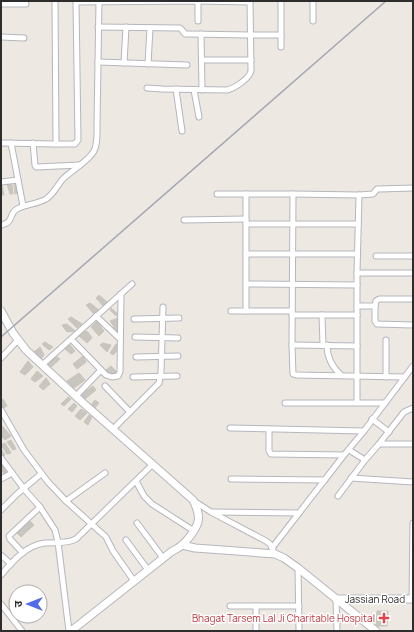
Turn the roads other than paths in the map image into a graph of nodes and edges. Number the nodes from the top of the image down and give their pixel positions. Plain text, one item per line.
1 (55, 1) edge
2 (76, 1) edge
3 (99, 1) edge
4 (198, 1) edge
5 (250, 1) edge
6 (281, 1) edge
7 (313, 1) edge
8 (1, 4) edge
9 (26, 4) dead end
10 (198, 20) dead end
11 (313, 21) dead end
12 (98, 27) junction
13 (126, 27) junction
14 (150, 28) junction
15 (201, 34) junction
16 (250, 35) junction
17 (281, 35) junction
18 (1, 38) edge
19 (24, 38) dead end
20 (281, 47) dead end
21 (202, 60) junction
22 (251, 60) junction
23 (98, 62) junction
24 (124, 63) junction
25 (148, 64) junction
26 (187, 65) dead end
27 (147, 88) dead end
28 (176, 90) junction
29 (194, 90) junction
30 (202, 90) junction
31 (199, 117) dead end
32 (182, 131) dead end
33 (1, 143) edge
34 (11, 143) junction
35 (33, 144) junction
36 (56, 144) junction
37 (80, 165) junction
38 (18, 180) junction
39 (1, 182) edge
40 (413, 188) edge
41 (217, 194) dead end
42 (246, 194) junction
43 (292, 194) junction
44 (359, 194) junction
45 (23, 206) junction
46 (184, 220) dead end
47 (246, 222) junction
48 (1, 224) edge
49 (292, 224) junction
50 (358, 224) junction
51 (246, 254) junction
52 (292, 254) junction
53 (357, 254) junction
54 (376, 256) dead end
55 (413, 256) edge
56 (357, 273) junction
57 (413, 273) edge
58 (132, 284) dead end
59 (246, 284) junction
60 (292, 284) junction
61 (357, 285) junction
62 (121, 294) junction
63 (413, 299) edge
64 (357, 306) junction
65 (375, 306) junction
66 (162, 307) dead end
67 (1, 311) edge
68 (231, 311) dead end
69 (246, 311) junction
70 (292, 313) junction
71 (322, 315) junction
72 (357, 315) junction
73 (96, 316) junction
74 (162, 318) junction
75 (179, 318) dead end
76 (134, 319) dead end
77 (413, 325) edge
78 (135, 338) dead end
79 (162, 338) junction
80 (178, 338) dead end
81 (70, 339) junction
82 (120, 339) junction
83 (18, 340) junction
84 (386, 340) dead end
85 (292, 345) junction
86 (325, 345) junction
87 (357, 346) junction
88 (136, 356) dead end
89 (161, 356) junction
90 (178, 356) dead end
91 (1, 358) edge
92 (42, 365) junction
93 (413, 366) edge
94 (101, 370) junction
95 (413, 374) edge
96 (341, 375) junction
97 (160, 376) junction
98 (177, 376) dead end
99 (357, 376) junction
100 (406, 376) junction
101 (133, 377) dead end
102 (386, 377) junction
103 (105, 386) dead end
104 (76, 396) junction
105 (285, 403) dead end
106 (357, 403) junction
107 (385, 403) junction
108 (413, 408) edge
109 (1, 410) edge
110 (130, 412) junction
111 (372, 419) junction
112 (230, 428) dead end
113 (113, 429) junction
114 (269, 429) junction
115 (364, 430) junction
116 (389, 432) junction
117 (380, 444) junction
118 (413, 444) edge
119 (349, 450) junction
120 (344, 455) junction
121 (1, 458) edge
122 (365, 460) junction
123 (153, 464) junction
124 (12, 473) junction
125 (41, 474) junction
126 (105, 474) dead end
127 (231, 478) dead end
128 (351, 478) junction
129 (1, 479) edge
130 (325, 480) junction
131 (136, 481) junction
132 (413, 482) edge
133 (24, 489) junction
134 (338, 496) dead end
135 (193, 500) junction
136 (66, 501) junction
137 (40, 507) junction
138 (1, 510) edge
139 (211, 512) junction
140 (300, 514) junction
141 (137, 523) dead end
142 (413, 523) edge
143 (91, 524) junction
144 (194, 530) junction
145 (413, 533) edge
146 (126, 540) dead end
147 (58, 542) junction
148 (182, 545) junction
149 (274, 551) junction
150 (23, 553) junction
151 (1, 555) edge
152 (163, 558) junction
153 (11, 564) junction
154 (298, 568) junction
155 (148, 570) junction
156 (1, 575) edge
157 (134, 581) junction
158 (336, 599) junction
159 (413, 599) edge
160 (1, 604) edge
161 (230, 606) dead end
162 (256, 606) junction
163 (299, 606) junction
164 (22, 631) edge
165 (70, 631) edge
166 (256, 631) edge
167 (299, 631) edge
168 (337, 631) edge
169 (375, 631) edge

1 - 36 street
2 - 3 street
2 - 36 street
3 - 4 street
3 - 12 street
4 - 5 street
4 - 10 street
5 - 16 street
6 - 17 street
7 - 11 street
8 - 9 street
12 - 13 street
12 - 23 street
13 - 14 street
13 - 24 street
14 - 15 street
14 - 25 street
15 - 16 street
15 - 21 street
16 - 17 street
16 - 22 street
17 - 20 street
18 - 19 street
21 - 22 street
21 - 30 street
22 - 30 street
23 - 24 street
23 - 37 street
24 - 25 street
25 - 26 street
27 - 28 street
28 - 29 street
28 - 32 street
29 - 30 street
29 - 31 street
33 - 34 street
34 - 35 street
34 - 38 street
35 - 36 street
35 - 37 street
37 - 45 street
38 - 39 street
38 - 45 street
40 - 44 street
41 - 42 street
42 - 43 street
42 - 47 street
43 - 44 street
43 - 49 street
44 - 50 street
45 - 48 street
46 - 47 street
47 - 49 street
47 - 51 street
49 - 50 street
49 - 52 street
50 - 53 street
51 - 52 street
51 - 59 street
52 - 53 street
52 - 60 street
53 - 56 street
54 - 55 street
56 - 57 street
56 - 61 street
58 - 62 street
59 - 60 street
59 - 69 street
60 - 61 street
60 - 70 street
61 - 64 street
62 - 73 street
62 - 82 street
63 - 65 street
64 - 65 street
64 - 72 street
65 - 77 street
66 - 74 street
67 - 83 street
68 - 69 street
69 - 70 street
70 - 71 street
70 - 85 street
71 - 72 street
71 - 86 street
72 - 87 street
73 - 81 street
73 - 82 street
74 - 75 street
74 - 76 street
74 - 79 street
78 - 79 street
79 - 80 street
79 - 89 street
81 - 92 street
81 - 94 street
82 - 94 street
83 - 91 street
83 - 92 street
84 - 102 street
85 - 86 street
85 - 96 street
86 - 87 street
86 - 96 street
87 - 99 street
88 - 89 street
89 - 90 street
89 - 97 street
92 - 104 street
93 - 100 street
94 - 104 street
95 - 100 street
96 - 99 street
97 - 98 street
97 - 101 street
97 - 110 street
99 - 102 street
99 - 106 street
100 - 102 street
100 - 107 street
103 - 110 street
104 - 113 street
105 - 106 street
106 - 107 street
107 - 111 street
108 - 116 street
109 - 125 street
110 - 113 street
111 - 115 street
111 - 116 street
112 - 114 street
113 - 123 street
114 - 115 street
114 - 120 street
115 - 119 street
116 - 117 street
117 - 118 street
117 - 122 street
119 - 120 street
119 - 122 street
120 - 130 street
121 - 124 street
122 - 128 street
123 - 131 street
123 - 135 street
124 - 129 street
124 - 133 street
125 - 133 street
125 - 136 street
126 - 136 street
127 - 130 street
128 - 132 street
128 - 134 street
130 - 140 street
131 - 143 street
131 - 144 street
133 - 137 street
133 - 138 street
135 - 139 street
135 - 144 street
136 - 143 street
137 - 147 street
137 - 150 street
139 - 140 street
139 - 149 street
140 - 149 street
141 - 152 street
142 - 145 street
143 - 147 street
143 - 157 street
144 - 148 street
145 - 159 street
146 - 155 street
147 - 150 street
147 - 165 street
148 - 149 street
148 - 152 street
149 - 154 street
150 - 153 street
151 - 153 street
152 - 155 street
153 - 156 street
154 - 158 street
154 - 163 street
155 - 157 street
157 - 165 street
158 - 159 street, Jassian Road
158 - 168 street
158 - 169 street
160 - 164 street
161 - 162 street
162 - 163 street
162 - 166 street
163 - 167 street

